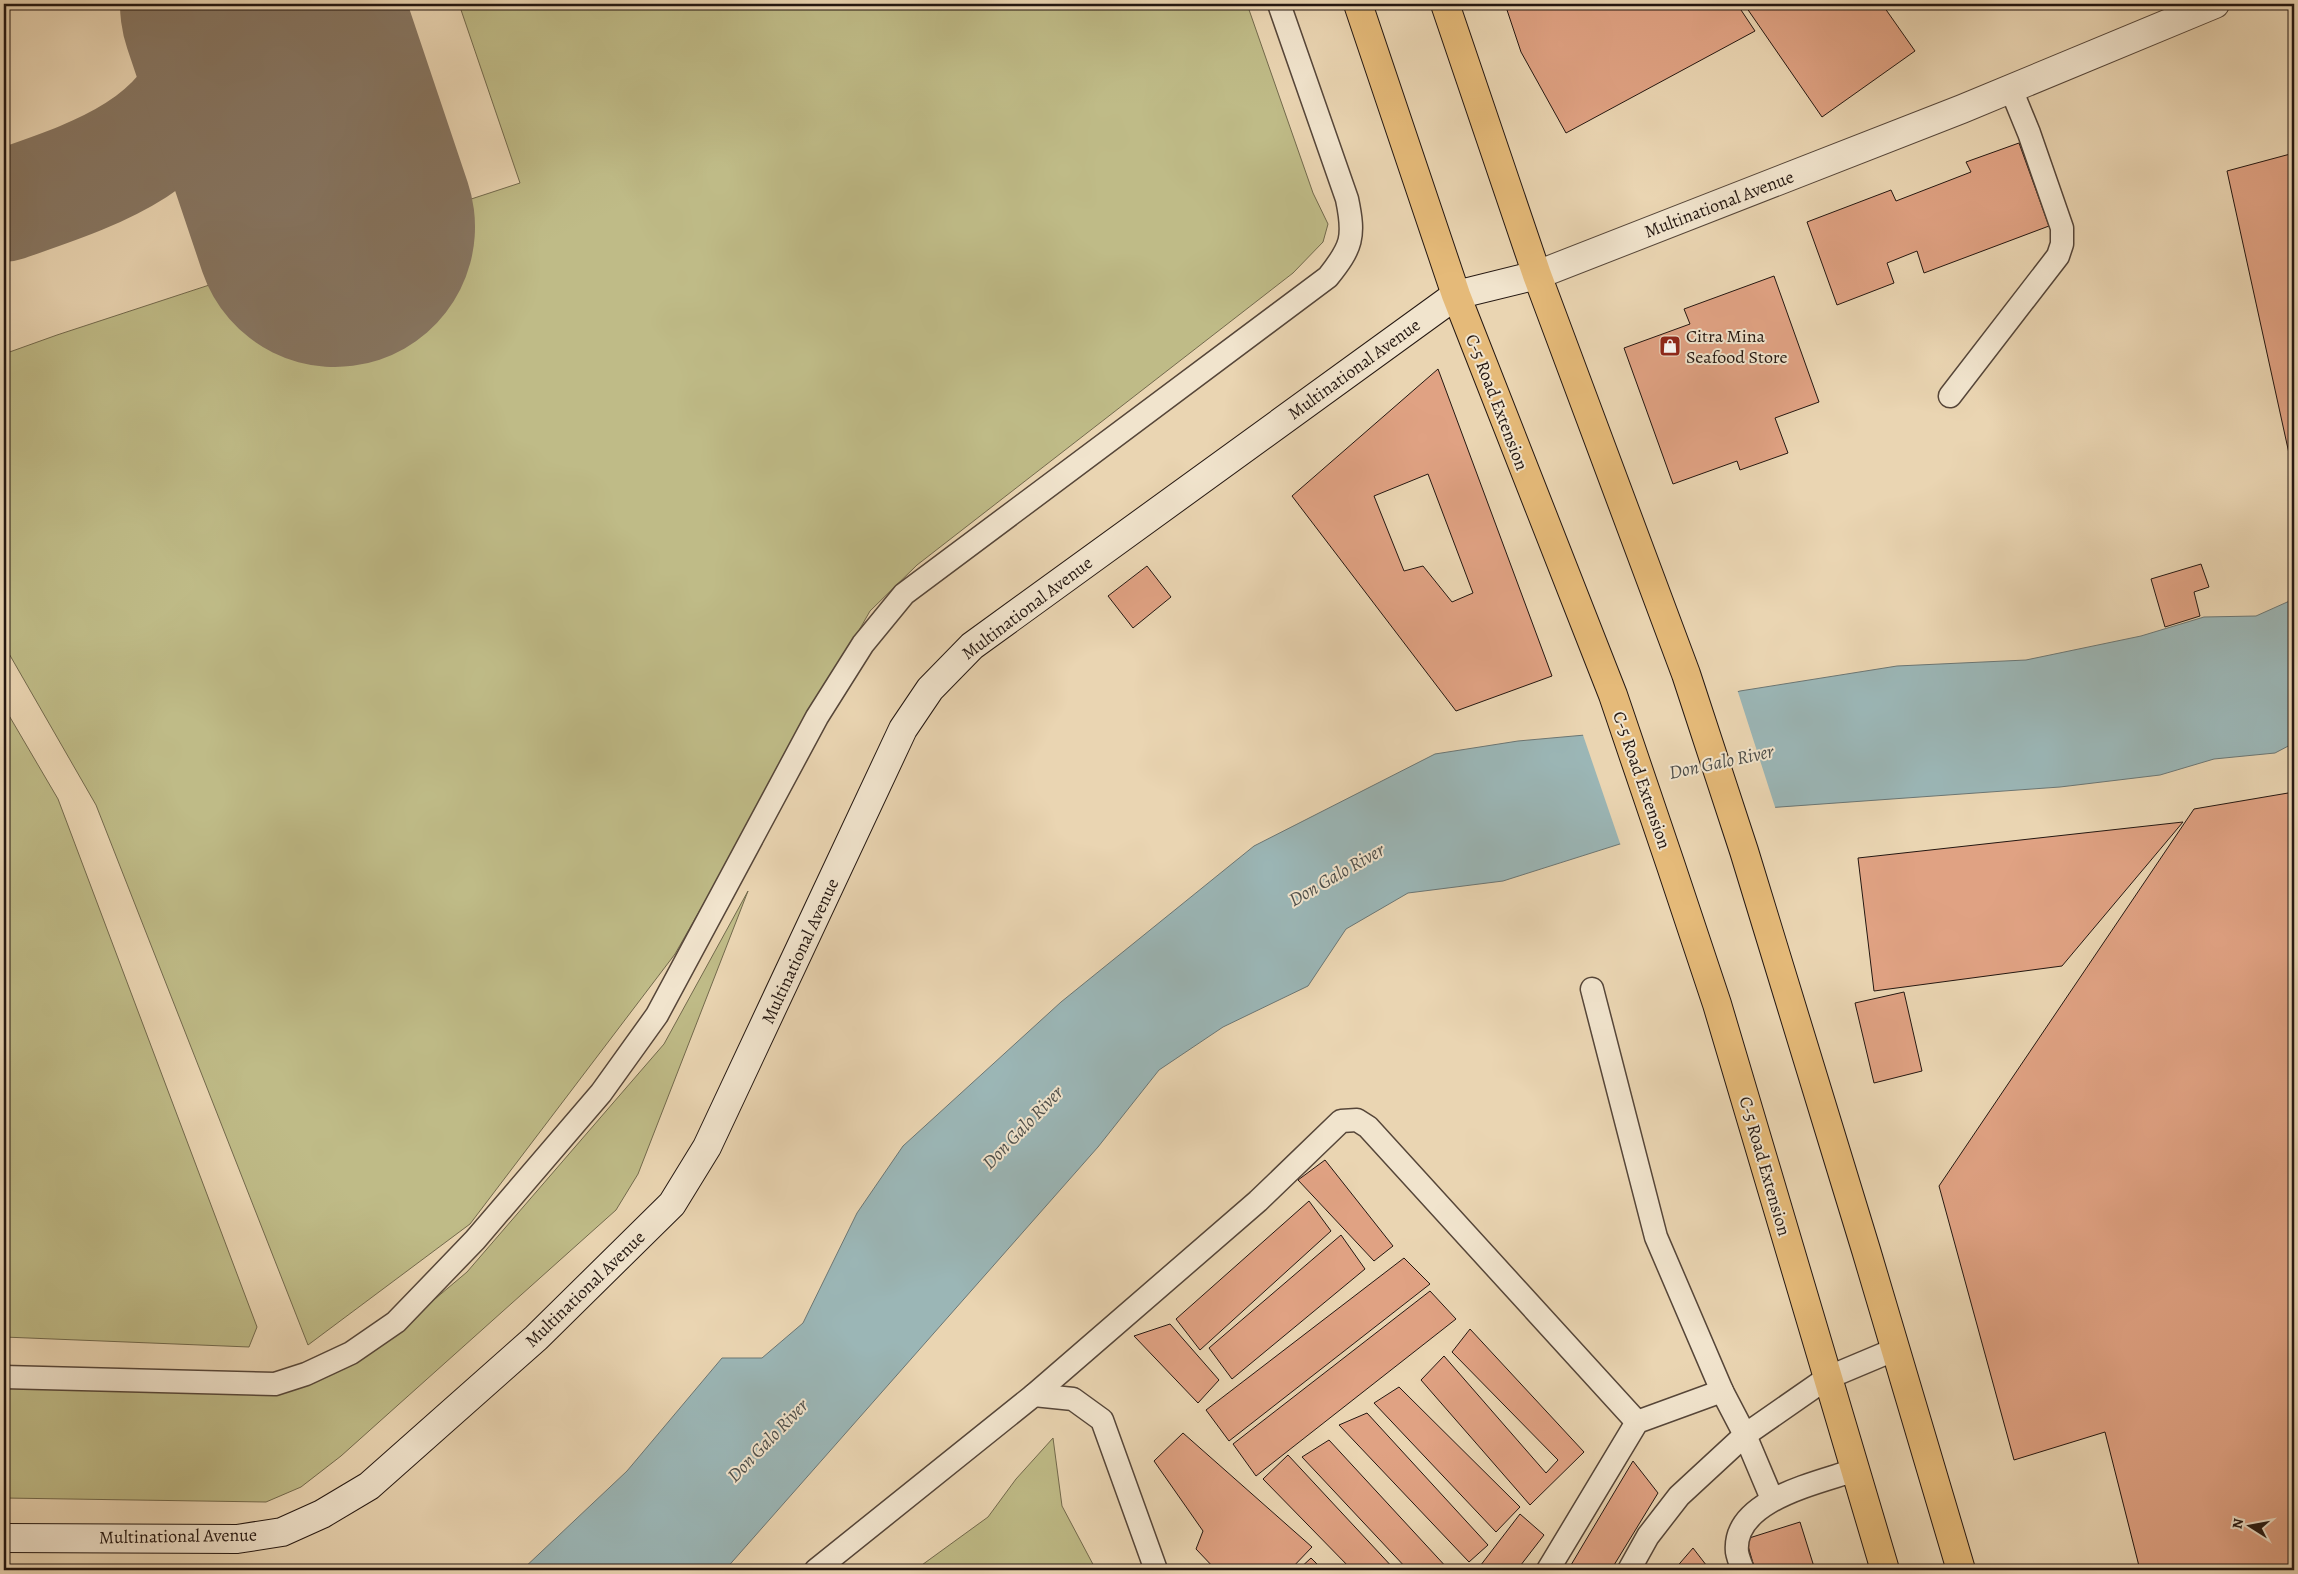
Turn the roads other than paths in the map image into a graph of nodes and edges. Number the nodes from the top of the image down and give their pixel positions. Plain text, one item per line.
1 (1279, 4) edge
2 (1358, 4) edge
3 (1446, 4) edge
4 (2215, 4) edge
5 (2011, 89) junction
6 (1537, 275) junction
7 (1456, 294) junction
8 (1950, 396) dead end
9 (1592, 988) dead end
10 (1896, 1348) junction
11 (4, 1377) edge
12 (1827, 1378) junction
13 (1722, 1391) junction
14 (1034, 1395) junction
15 (1637, 1422) junction
16 (1745, 1435) junction
17 (1855, 1470) junction
18 (1772, 1499) junction
19 (4, 1538) edge
20 (816, 1570) edge
21 (1156, 1570) edge
22 (1548, 1570) edge
23 (1630, 1570) edge
24 (1743, 1570) edge
25 (1885, 1570) edge
26 (1962, 1570) edge

1 - 11 lane
2 - 7 main road, C-5 Road Extension
3 - 6 main road
4 - 5 street, Multinational Avenue
5 - 6 street, Multinational Avenue
5 - 8 lane
6 - 7 street, Multinational Avenue
6 - 10 main road
7 - 12 main road, C-5 Road Extension
7 - 19 street, Multinational Avenue
9 - 13 lane
10 - 12 lane
10 - 26 main road
12 - 16 lane
12 - 17 main road, C-5 Road Extension
13 - 15 lane
13 - 16 lane
14 - 15 lane
14 - 20 lane
14 - 21 lane
15 - 22 lane
16 - 18 lane
16 - 23 lane
17 - 18 lane
17 - 25 main road, C-5 Road Extension
18 - 24 lane

